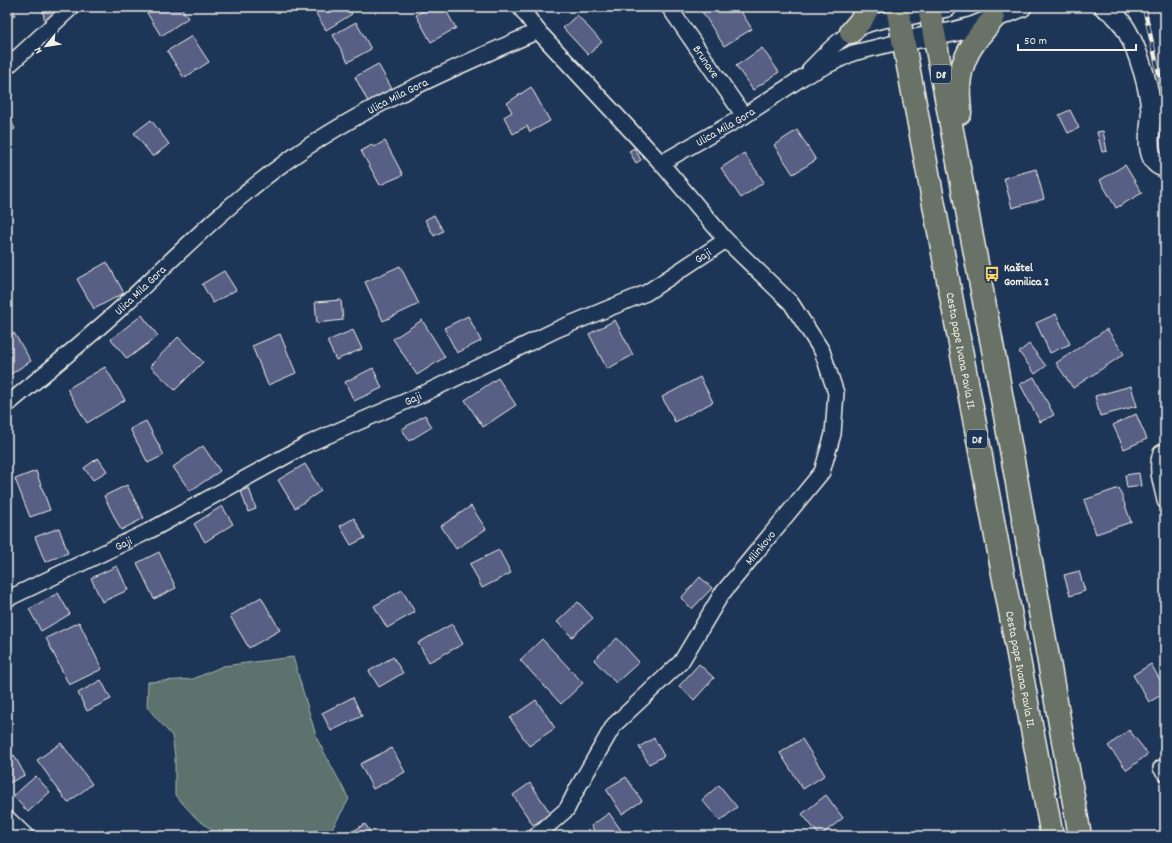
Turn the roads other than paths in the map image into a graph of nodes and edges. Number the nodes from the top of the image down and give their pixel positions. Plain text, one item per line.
1 (72, 7) edge
2 (520, 7) edge
3 (669, 7) edge
4 (868, 7) edge
5 (1022, 7) edge
6 (935, 8) edge
7 (1113, 9) edge
8 (898, 12) edge
9 (992, 19) junction
10 (538, 31) junction
11 (851, 32) junction
12 (934, 35) junction
13 (903, 41) junction
14 (7, 68) edge
15 (803, 77) junction
16 (744, 116) junction
17 (953, 137) junction
18 (661, 163) junction
19 (1165, 167) edge
20 (726, 240) junction
21 (7, 405) edge
22 (1165, 451) edge
23 (1165, 501) edge
24 (7, 599) edge
25 (7, 818) edge
26 (26, 836) edge
27 (536, 836) edge
28 (1052, 836) edge
29 (1080, 836) edge

1 - 14 street
2 - 10 street
3 - 16 street, Brunave
4 - 11 main road
5 - 9 street
6 - 8 street
6 - 12 main road, D8
7 - 19 street
8 - 11 street, Ulica Mila Gora
8 - 13 main road, Cesta pape Ivana Pavla II. / D8
9 - 12 street
9 - 17 main road
10 - 18 street
10 - 21 street, Ulica Mila Gora
11 - 15 street, Ulica Mila Gora
12 - 13 street
12 - 17 main road, D8
13 - 15 street, Ulica Mila Gora
13 - 28 main road, Cesta pape Ivana Pavla II. / D8
15 - 16 street, Ulica Mila Gora
16 - 18 street, Ulica Mila Gora
17 - 29 main road, D8
18 - 20 street
20 - 24 street, Gaji
20 - 27 street, Milinkovo
22 - 23 street
25 - 26 street

